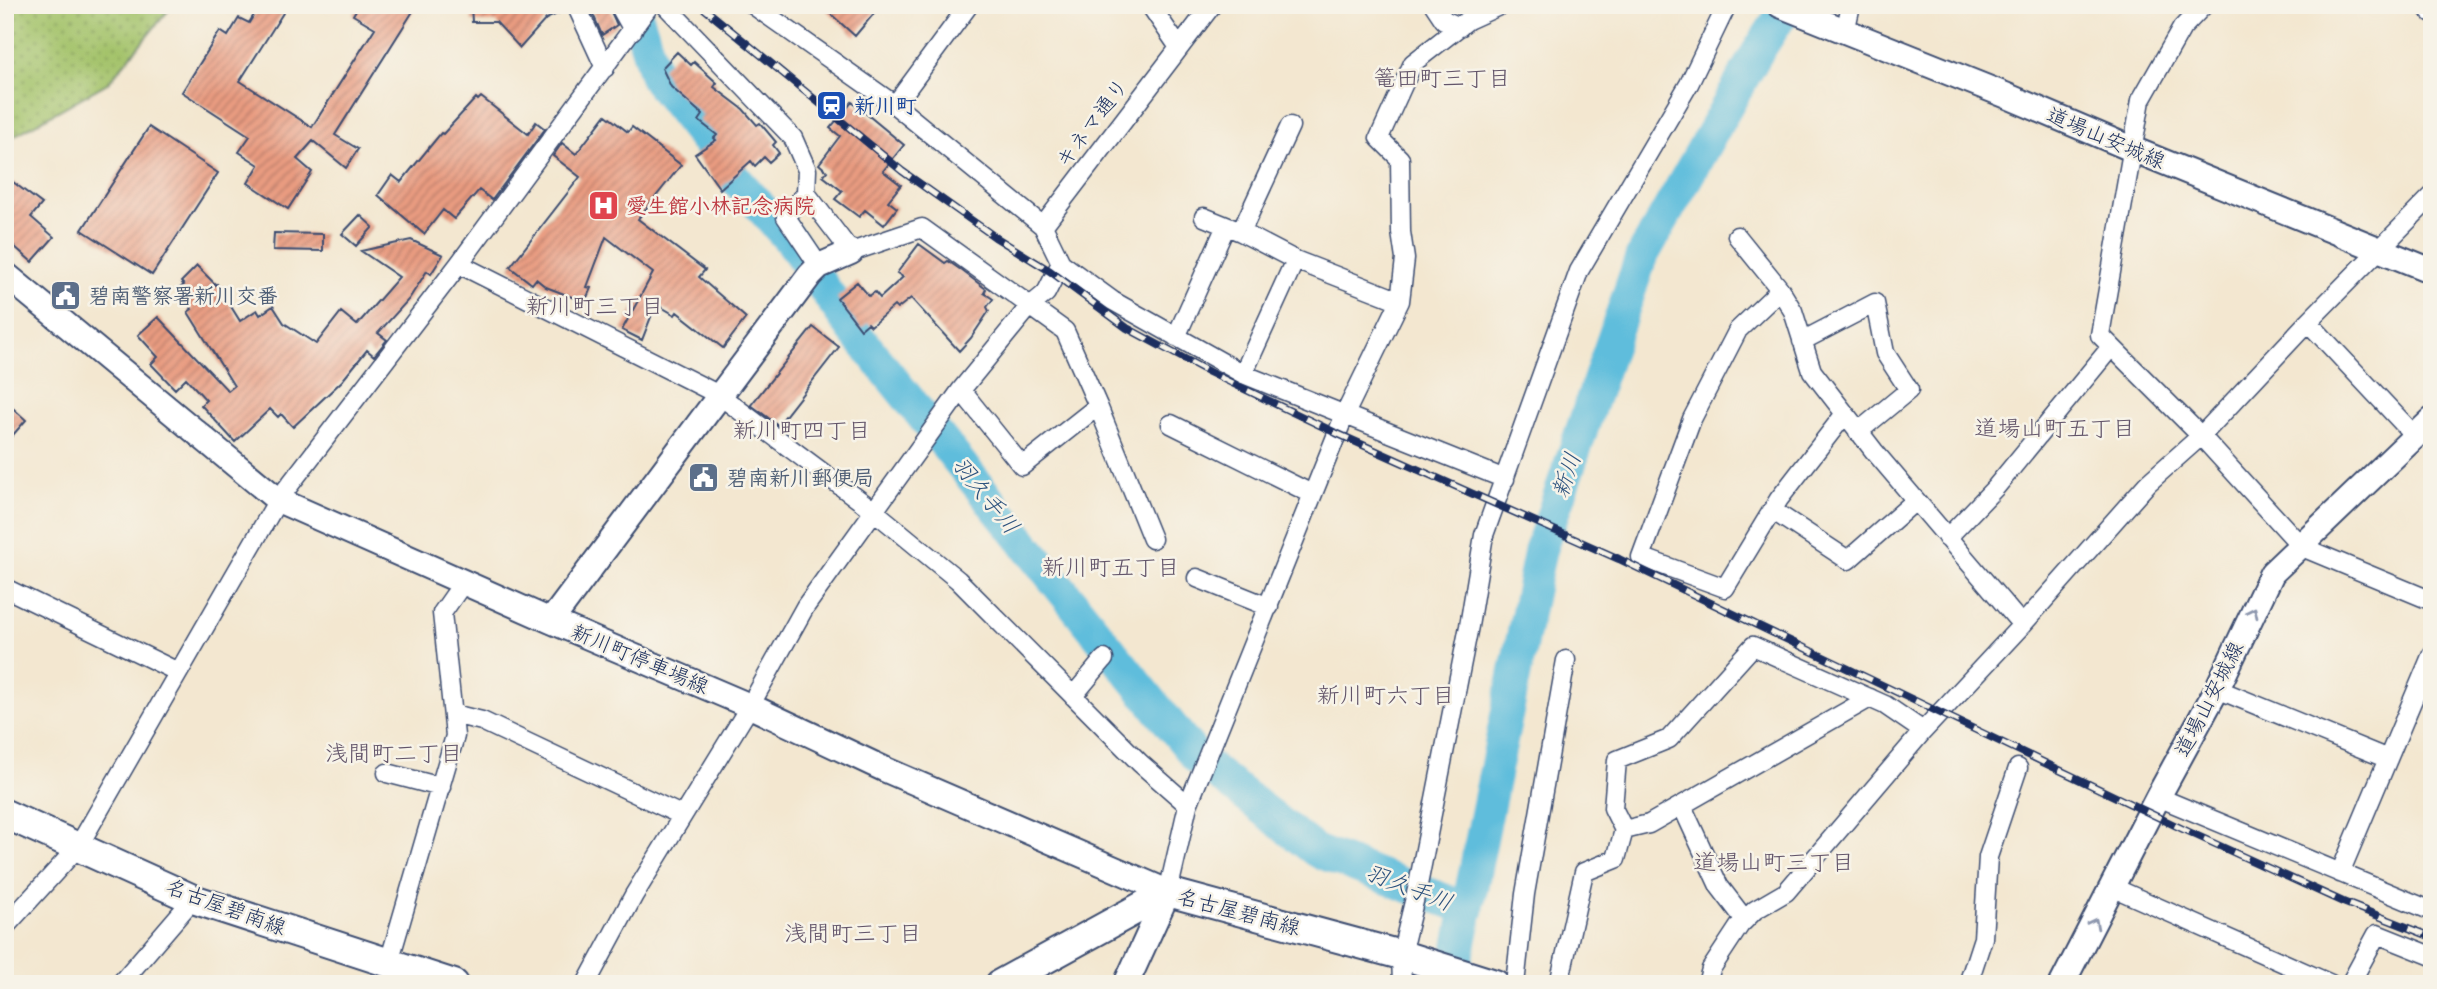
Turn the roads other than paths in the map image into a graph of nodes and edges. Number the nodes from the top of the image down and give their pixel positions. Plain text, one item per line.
1 (576, 5) edge
2 (619, 5) edge
3 (650, 5) edge
4 (665, 5) edge
5 (753, 5) edge
6 (969, 5) edge
7 (1150, 5) edge
8 (1212, 5) edge
9 (1434, 5) edge
10 (1501, 5) edge
11 (1727, 5) edge
12 (1780, 5) edge
13 (1851, 5) edge
14 (2204, 5) edge
15 (2424, 5) edge
16 (2432, 13) edge
17 (1460, 27) junction
18 (1838, 29) junction
19 (633, 30) junction
20 (1178, 47) junction
21 (605, 68) junction
22 (895, 105) junction
23 (1290, 127) dead end
24 (2132, 149) junction
25 (806, 193) junction
26 (2432, 196) edge
27 (1204, 217) dead end
28 (1043, 226) junction
29 (1234, 229) junction
30 (1737, 236) dead end
31 (2379, 249) junction
32 (851, 252) junction
33 (1295, 260) junction
34 (1061, 263) junction
35 (459, 264) junction
36 (819, 266) junction
37 (2432, 271) edge
38 (5, 274) edge
39 (1780, 290) junction
40 (1400, 301) junction
41 (1029, 307) junction
42 (2308, 322) junction
43 (1176, 337) junction
44 (1802, 341) junction
45 (2111, 347) junction
46 (1243, 374) junction
47 (961, 390) junction
48 (719, 395) junction
49 (1098, 406) junction
50 (1345, 414) junction
51 (1844, 415) junction
52 (1171, 424) dead end
53 (2426, 427) edge
54 (1858, 432) junction
55 (2201, 436) junction
56 (1504, 479) junction
57 (1312, 494) junction
58 (278, 500) junction
59 (1916, 501) junction
60 (1772, 510) junction
61 (874, 511) junction
62 (1947, 538) junction
63 (1152, 539) dead end
64 (2302, 547) junction
65 (1197, 578) dead end
66 (463, 583) junction
67 (5, 588) edge
68 (2432, 601) edge
69 (1269, 607) junction
70 (551, 621) junction
71 (2022, 625) junction
72 (2432, 654) edge
73 (1104, 659) dead end
74 (1566, 660) dead end
75 (178, 673) junction
76 (2217, 689) junction
77 (1073, 696) junction
78 (1870, 698) junction
79 (750, 706) junction
80 (453, 714) junction
81 (1923, 731) junction
82 (2388, 759) junction
83 (2018, 768) dead end
84 (387, 773) dead end
85 (441, 788) junction
86 (2158, 797) junction
87 (1188, 805) junction
88 (1682, 806) junction
89 (5, 814) edge
90 (681, 815) junction
91 (1624, 830) junction
92 (78, 847) junction
93 (2340, 873) junction
94 (2112, 887) junction
95 (1168, 892) junction
96 (193, 899) junction
97 (2432, 911) edge
98 (1745, 920) junction
99 (5, 927) edge
100 (2432, 956) edge
101 (389, 962) junction
102 (1405, 966) edge
103 (128, 981) edge
104 (454, 984) edge
105 (586, 984) edge
106 (1000, 984) edge
107 (1126, 984) edge
108 (1495, 984) edge
109 (1515, 984) edge
110 (1559, 984) edge
111 (1707, 984) edge
112 (1968, 984) edge
113 (2062, 984) edge
114 (2331, 984) edge
115 (2350, 984) edge

1 - 21 street
2 - 19 street
3 - 19 street
4 - 25 street
5 - 22 street
6 - 22 street
7 - 20 street
8 - 20 street, キネマ通り
9 - 17 street
10 - 17 street
11 - 56 street
12 - 18 main road, 道場山安城線
13 - 18 street
14 - 24 street
15 - 16 street
17 - 40 street
18 - 24 main road, 道場山安城線
19 - 21 street
20 - 28 street, キネマ通り
21 - 35 street
22 - 28 street
23 - 29 street
24 - 31 main road, 道場山安城線
24 - 45 street
25 - 32 street
25 - 36 street
26 - 31 street
27 - 29 street
28 - 34 street
29 - 33 street
29 - 43 street
30 - 39 street
31 - 37 main road, 道場山安城線
31 - 42 street
32 - 36 main road, 新川町停車場線
32 - 41 street
33 - 40 street
33 - 46 street
34 - 41 street
34 - 43 street
35 - 48 street
35 - 58 street
36 - 48 main road, 新川町停車場線
38 - 58 main road
39 - 44 street
39 - 60 street
40 - 50 street
41 - 47 street
41 - 49 street
42 - 53 street
42 - 55 street
43 - 46 street
44 - 51 street
44 - 54 street
45 - 55 street
45 - 62 street
46 - 50 street
47 - 49 street
47 - 61 street
48 - 61 street
48 - 70 main road, 新川町停車場線
49 - 63 street
50 - 56 street
50 - 57 street
51 - 54 street
51 - 60 street
52 - 57 street
53 - 64 main road, 道場山安城線
54 - 59 street
55 - 64 street
55 - 71 street
56 - 102 street
57 - 69 street
58 - 66 main road
58 - 75 street
59 - 60 street
59 - 62 street
61 - 77 street
61 - 79 street
62 - 71 street
64 - 68 street
76 -> 64 main road, 道場山安城線
65 - 69 street
66 - 70 main road
66 - 80 street
67 - 75 street
69 - 87 street
70 - 79 main road, 新川町停車場線
71 - 81 street
72 - 82 street
73 - 77 street
74 - 109 street
75 - 92 street
76 - 82 street
76 - 86 main road, 道場山安城線
77 - 87 street
78 - 81 street
78 - 88 street
78 - 91 street
79 - 90 street
79 - 95 main road, 新川町停車場線
80 - 85 street
80 - 90 street
81 - 98 street
82 - 93 street
83 - 112 street
84 - 85 street
85 - 101 street
86 - 93 street
86 - 94 main road, 道場山安城線
87 - 95 street
88 - 91 street
88 - 98 street
89 - 92 main road, 名古屋碧南線
90 - 105 street
91 - 110 street
92 - 96 main road, 名古屋碧南線
92 - 99 street
93 - 97 street
113 -> 94 main road, 道場山安城線
94 - 114 street
95 - 102 main road, 名古屋碧南線
95 - 106 main road, 名古屋碧南線
95 - 107 main road
96 - 101 main road, 名古屋碧南線
96 - 103 street
98 - 111 street
100 - 115 street
101 - 104 main road, 名古屋碧南線
102 - 108 main road, 名古屋碧南線

